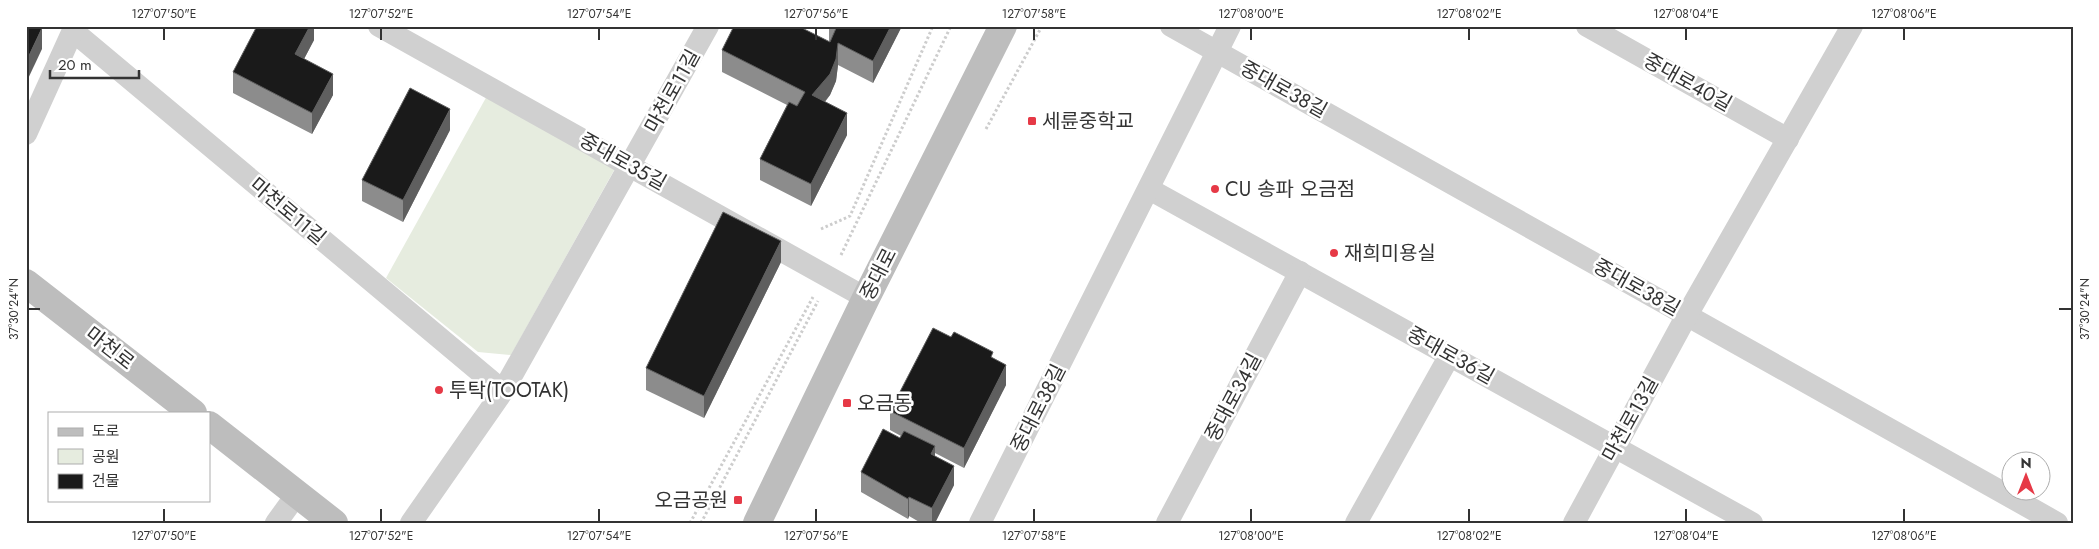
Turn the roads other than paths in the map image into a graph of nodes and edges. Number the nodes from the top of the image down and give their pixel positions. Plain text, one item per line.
1 (379, 26) edge
2 (708, 26) edge
3 (1003, 26) edge
4 (1171, 26) edge
5 (1230, 26) edge
6 (1588, 26) edge
7 (1852, 26) edge
8 (74, 29) edge
9 (1217, 52) junction
10 (26, 134) edge
11 (1788, 138) junction
12 (630, 165) junction
13 (1149, 189) junction
14 (1300, 272) junction
15 (26, 282) edge
16 (866, 298) junction
17 (1687, 316) junction
18 (1450, 355) junction
19 (503, 391) junction
20 (192, 412) edge
21 (210, 426) edge
22 (1615, 447) junction
23 (297, 494) junction
24 (276, 523) edge
25 (334, 523) edge
26 (411, 523) edge
27 (757, 523) edge
28 (980, 523) edge
29 (1167, 523) edge
30 (1356, 523) edge
31 (1574, 523) edge
32 (1752, 523) edge
33 (2056, 523) edge

1 - 12 street, 중대로35길
2 - 12 street, 마천로11길
3 - 16 main road, 중대로
4 - 9 street, 중대로38길
5 - 9 street, 중대로38길
6 - 11 street, 중대로40길
7 - 11 street
8 - 10 street
8 - 19 street, 마천로11길
9 - 13 street, 중대로38길
9 - 17 street, 중대로38길
11 - 17 street
12 - 16 street, 중대로35길
12 - 19 street, 마천로11길
13 - 14 street, 중대로36길
13 - 28 street, 중대로38길
14 - 18 street, 중대로36길
14 - 29 street, 중대로34길
15 - 20 main road, 마천로
16 - 27 main road, 중대로
17 - 22 street, 마천로13길
17 - 33 street, 중대로38길
18 - 22 street, 중대로36길
18 - 30 street
19 - 26 street, 마천로11길
21 - 23 main road
22 - 31 street, 마천로13길
22 - 32 street, 중대로36길
23 - 24 street
23 - 25 main road

